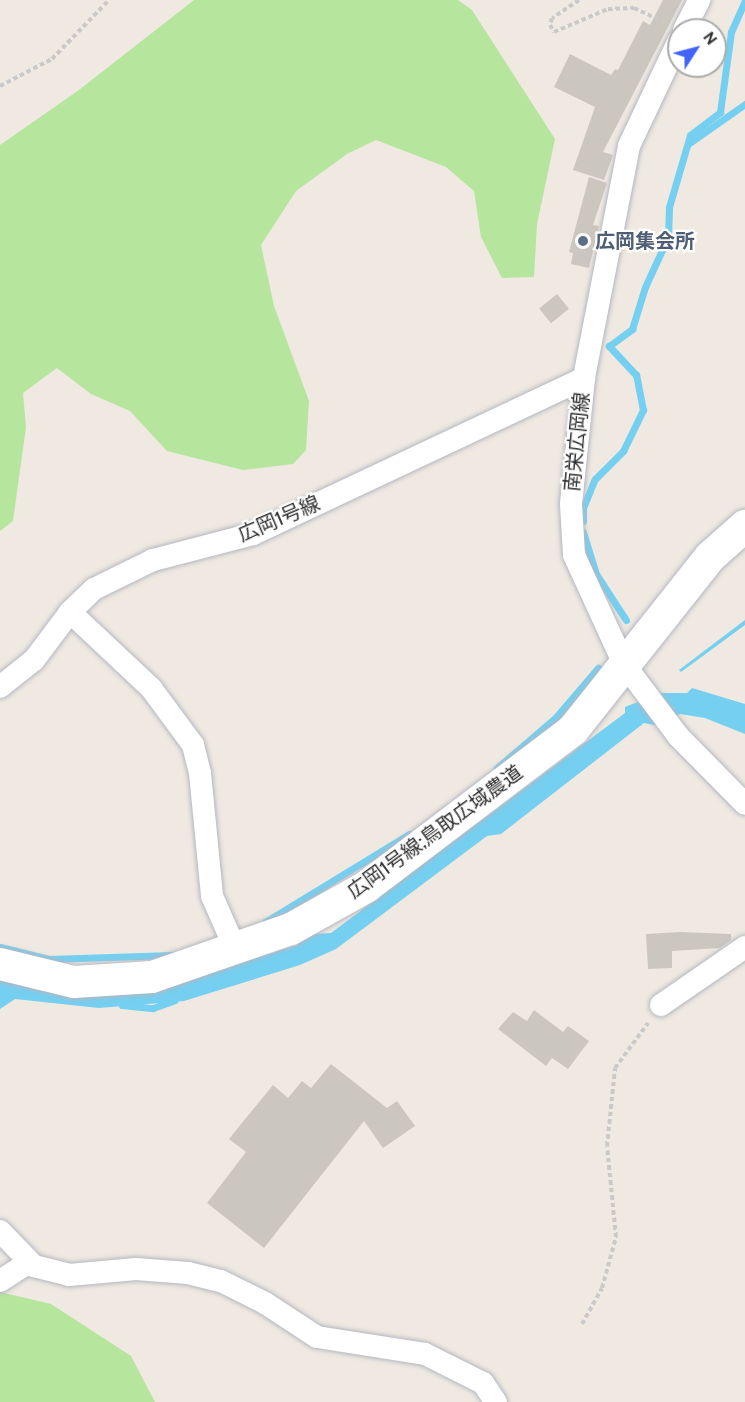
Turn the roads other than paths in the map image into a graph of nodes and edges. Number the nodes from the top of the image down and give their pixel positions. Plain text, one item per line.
1 (699, 0) edge
2 (687, 18) edge
3 (667, 58) edge
4 (584, 378) junction
5 (745, 526) edge
6 (70, 612) junction
7 (624, 664) junction
8 (0, 687) edge
9 (745, 804) edge
10 (234, 946) junction
11 (745, 947) edge
12 (0, 964) edge
13 (661, 1005) road end
14 (0, 1231) edge
15 (29, 1262) junction
16 (0, 1281) edge
17 (496, 1402) edge

1 - 2 street, 南栄広岡線
3 - 4 street, 南栄広岡線
4 - 6 street, 広岡1号線
4 - 7 street, 南栄広岡線
5 - 7 street, 広岡1号線;鳥取広域農道
6 - 8 street, 広岡1号線
6 - 10 street
7 - 9 street, 南栄広岡線
7 - 10 street, 広岡1号線;鳥取広域農道
10 - 12 street, 広岡1号線;鳥取広域農道
11 - 13 street
14 - 15 street
15 - 16 street
15 - 17 street

